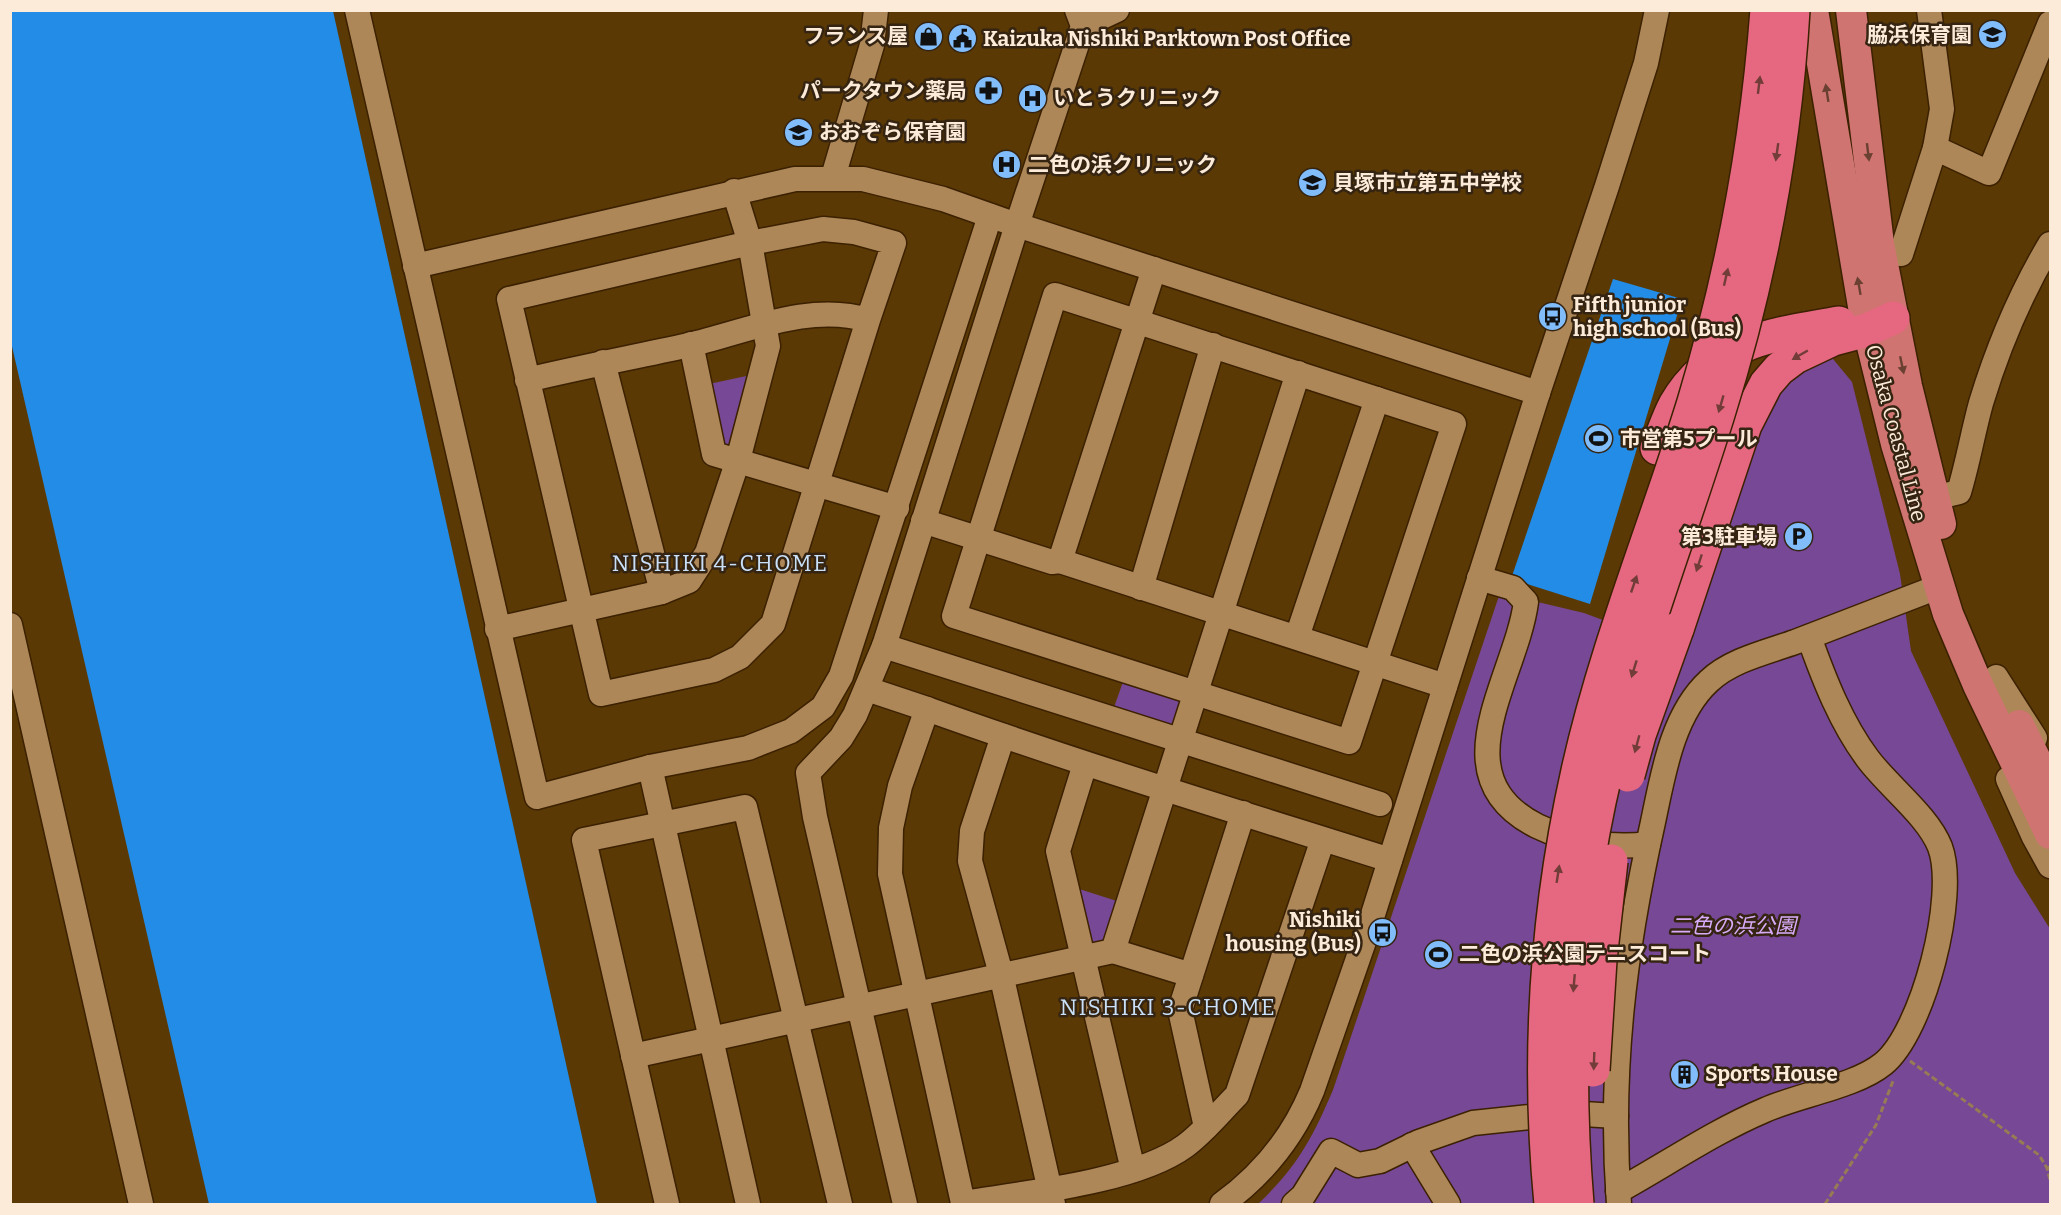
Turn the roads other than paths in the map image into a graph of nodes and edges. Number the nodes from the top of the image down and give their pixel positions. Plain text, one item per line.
1 (357, 10) edge
2 (876, 10) edge
3 (1117, 10) edge
4 (1657, 10) edge
5 (1767, 10) edge
6 (1792, 10) edge
7 (1813, 10) edge
8 (1851, 10) edge
9 (1929, 10) edge
10 (1080, 18) edge
11 (2050, 23) edge
12 (1935, 148) junction
13 (833, 177) junction
14 (734, 191) junction
15 (990, 216) junction
16 (1017, 225) junction
17 (750, 243) junction
18 (2050, 244) edge
19 (1901, 254) dead end
20 (415, 266) junction
21 (1154, 269) junction
22 (868, 320) junction
23 (1137, 320) junction
24 (1875, 322) junction
25 (766, 325) junction
26 (690, 344) junction
27 (1214, 345) junction
28 (603, 362) junction
29 (1298, 374) junction
30 (527, 380) junction
31 (1538, 393) junction
32 (1377, 399) junction
33 (738, 460) junction
34 (816, 485) junction
35 (1924, 502) junction
36 (897, 508) junction
37 (923, 521) junction
38 (978, 539) junction
39 (1060, 561) junction
40 (1479, 578) junction
41 (1141, 588) junction
42 (1930, 590) junction
43 (662, 592) junction
44 (580, 610) junction
45 (1221, 612) junction
46 (10, 625) edge
47 (497, 629) junction
48 (1297, 637) junction
49 (1809, 637) junction
50 (884, 646) junction
51 (1377, 663) junction
52 (1996, 676) junction
53 (1445, 686) junction
54 (867, 689) junction
55 (1195, 692) junction
56 (927, 709) junction
57 (1003, 736) junction
58 (1180, 740) junction
59 (2050, 762) edge
60 (1085, 764) junction
61 (650, 767) junction
62 (1165, 788) junction
63 (2050, 788) edge
64 (1380, 804) dead end
65 (1243, 813) junction
66 (663, 824) junction
67 (2050, 834) edge
68 (1323, 838) junction
69 (1648, 844) junction
70 (1390, 860) junction
71 (2050, 866) edge
72 (1113, 951) junction
73 (1083, 957) junction
74 (1001, 974) junction
75 (1191, 975) junction
76 (918, 993) junction
77 (859, 1007) junction
78 (796, 1022) junction
79 (711, 1038) junction
80 (633, 1056) junction
81 (1616, 1116) junction
82 (1206, 1127) junction
83 (1412, 1145) junction
84 (1133, 1170) junction
85 (1051, 1197) edge
86 (1610, 1200) edge
87 (141, 1204) edge
88 (667, 1204) edge
89 (748, 1204) edge
90 (840, 1204) edge
91 (905, 1204) edge
92 (1222, 1204) edge
93 (1294, 1204) edge
94 (1448, 1204) edge
95 (1541, 1204) edge
96 (1551, 1204) edge
97 (1577, 1204) edge

1 - 20 street
2 - 13 street
3 - 10 street
4 - 31 street
96 -> 5 highway, bridge
6 -> 97 highway, bridge
24 -> 7 main road, Osaka Coastal Line
8 -> 24 main road, Osaka Coastal Line
9 - 12 street
10 - 16 street
11 - 12 street
12 - 19 street
13 - 14 street
13 - 15 street
14 - 17 street
14 - 20 street
15 - 16 street
15 - 36 street
16 - 21 street
16 - 37 street
17 - 22 street
17 - 25 street
17 - 30 street
18 - 35 street
20 - 47 street
21 - 23 street
21 - 31 street
22 - 25 street
22 - 34 street
23 - 27 street
23 - 38 street
23 - 39 street
24 - 35 main road, Osaka Coastal Line
24 -> 86 highway, bridge
24 - 95 highway
25 - 26 street
25 - 33 street
26 - 28 street
26 - 33 street
27 - 29 street
27 - 41 street
28 - 30 street
28 - 43 street
29 - 32 street
29 - 45 street
30 - 44 street
31 - 40 street
32 - 48 street
32 - 51 street
33 - 34 street
33 - 43 street
34 - 36 street
34 - 44 street
35 - 42 street
35 - 52 main road, Osaka Coastal Line
35 - 67 main road, Osaka Coastal Line
36 - 61 street
37 - 38 street
37 - 50 street
38 - 39 street
38 - 55 street
39 - 41 street
40 - 53 street
40 - 69 street
41 - 45 street
42 - 49 street
42 - 71 street
43 - 44 street
44 - 47 street
45 - 48 street
45 - 55 street
46 - 87 street
47 - 61 street
48 - 51 street
49 - 69 street
49 - 86 street
50 - 54 street
50 - 58 street
51 - 53 street
51 - 55 street
52 - 59 street
52 - 63 main road, Osaka Coastal Line
53 - 70 street
54 - 56 street
54 - 77 street
55 - 58 street
56 - 57 street
56 - 76 street
57 - 60 street
57 - 74 street
58 - 62 street
58 - 64 street
60 - 62 street
60 - 73 street
61 - 66 street
62 - 65 street
62 - 72 street
65 - 68 street
65 - 75 street
66 - 78 street
66 - 79 street
66 - 80 street
68 - 70 street
68 - 82 street
69 - 81 street
70 - 92 street
72 - 73 street
72 - 75 street
73 - 74 street
73 - 84 street
74 - 76 street
74 - 85 street
75 - 82 street
76 - 77 street
76 - 85 street
77 - 78 street
77 - 91 street
78 - 79 street
78 - 90 street
79 - 80 street
79 - 89 street
80 - 88 street
81 - 83 street
81 - 86 street
82 - 84 street
83 - 93 street
83 - 94 street
84 - 85 street

